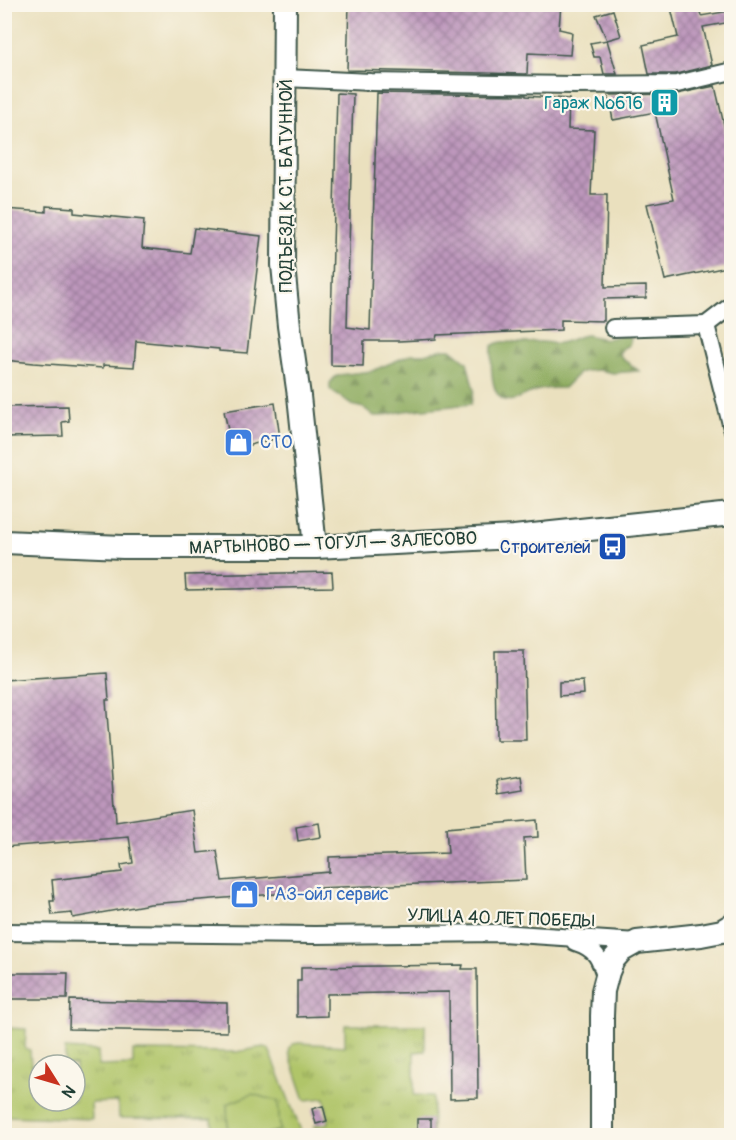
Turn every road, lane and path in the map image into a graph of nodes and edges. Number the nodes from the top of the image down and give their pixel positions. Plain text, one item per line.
1 (285, 4) edge
2 (732, 71) edge
3 (285, 78) junction
4 (732, 305) edge
5 (706, 325) junction
6 (613, 328) dead end
7 (732, 428) edge
8 (732, 514) edge
9 (4, 542) edge
10 (315, 546) junction
11 (728, 929) edge
12 (4, 932) edge
13 (560, 937) junction
14 (637, 942) junction
15 (606, 980) junction
16 (602, 1136) edge

1 - 3 street, ПОДЪЕЗД К СТ. БАТУННОЙ
2 - 3 street
3 - 10 street, ПОДЪЕЗД К СТ. БАТУННОЙ
4 - 5 street
5 - 6 street
5 - 7 street
8 - 10 street, МАРТЫНОВО — ТОГУЛ — ЗАЛЕСОВО
9 - 10 street, МАРТЫНОВО — ТОГУЛ — ЗАЛЕСОВО
11 - 14 street
12 - 13 street, УЛИЦА 40 ЛЕТ ПОБЕДЫ
13 - 14 street, УЛИЦА 40 ЛЕТ ПОБЕДЫ
13 - 15 street
14 - 15 street
15 - 16 street

